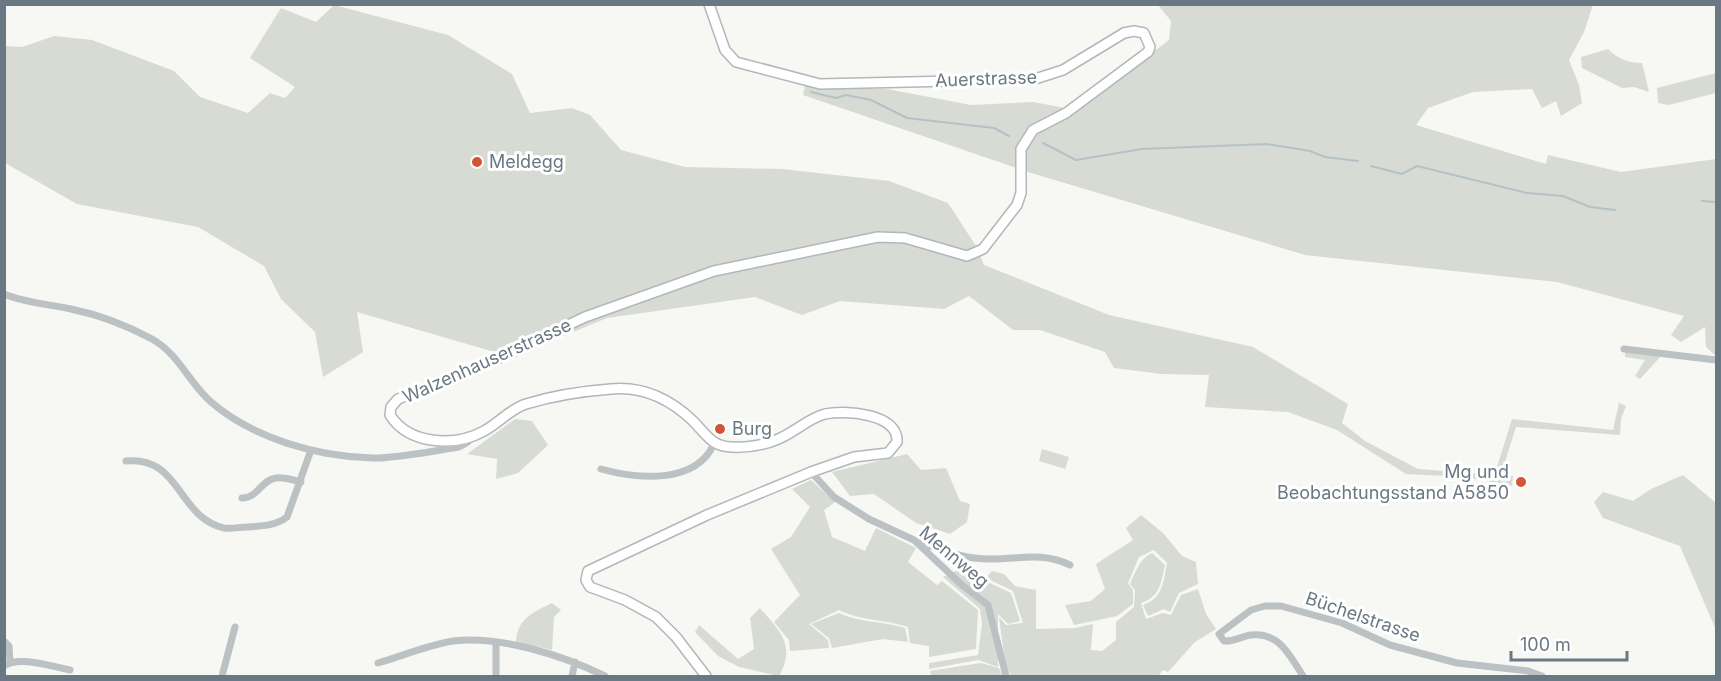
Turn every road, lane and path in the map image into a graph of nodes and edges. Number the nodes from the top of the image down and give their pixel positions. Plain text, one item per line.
1 (709, 4) edge
2 (972, 255) joint
3 (4, 294) edge
4 (1624, 349) dead end
5 (1716, 360) edge
6 (471, 436) junction
7 (714, 444) junction
8 (311, 450) junction
9 (126, 461) dead end
10 (601, 469) dead end
11 (811, 472) junction
12 (301, 482) junction
13 (242, 498) dead end
14 (914, 540) junction
15 (1070, 565) dead end
16 (235, 627) dead end
17 (4, 641) edge
18 (496, 643) junction
19 (575, 662) junction
20 (378, 663) dead end
21 (7, 664) edge
22 (70, 670) dead end
23 (222, 676) edge
24 (496, 676) edge
25 (572, 676) edge
26 (605, 676) edge
27 (706, 676) edge
28 (1006, 676) edge
29 (1303, 676) edge
30 (1542, 676) edge

1 - 2 street, Auerstrasse
2 - 6 street, Walzenhauserstrasse
3 - 8 street
4 - 5 street
6 - 7 street, Walzenhauserstrasse
6 - 8 street
7 - 10 street
7 - 11 street
8 - 12 street
9 - 12 street
11 - 14 street, Mennweg
11 - 27 street
12 - 13 street
14 - 15 street
14 - 28 street, Mennweg
16 - 23 street
17 - 21 street
18 - 19 street
18 - 20 street
18 - 24 street
19 - 25 street
19 - 26 street
21 - 22 street
29 - 30 street, Büchelstrasse

